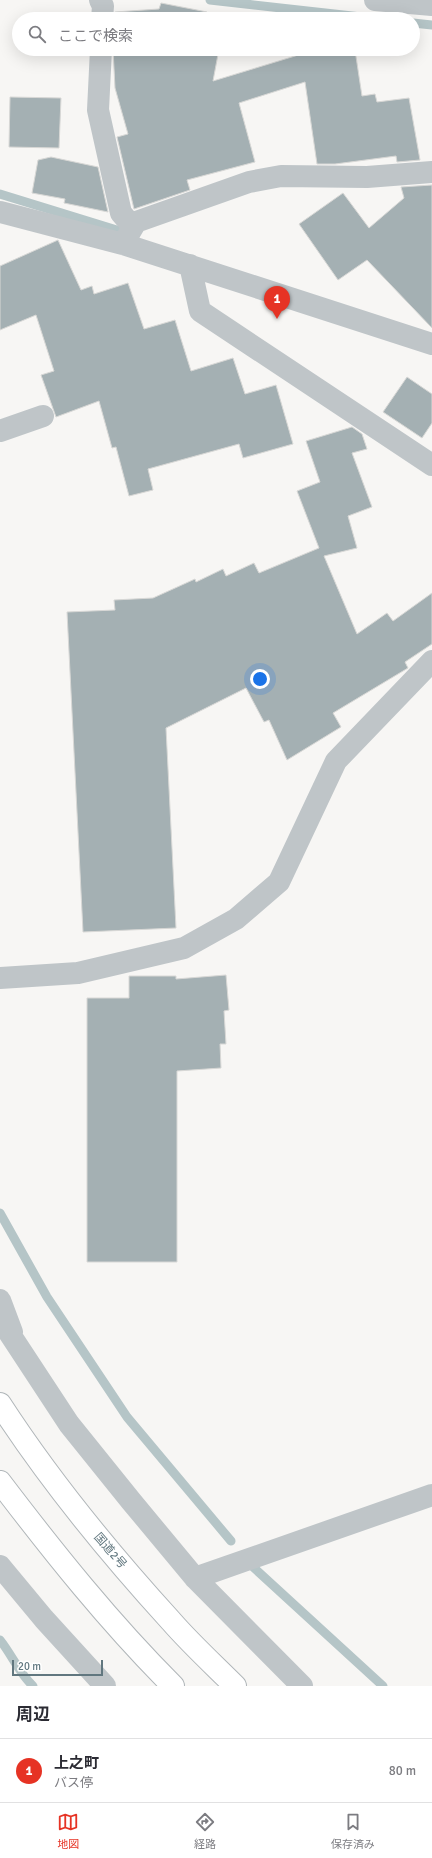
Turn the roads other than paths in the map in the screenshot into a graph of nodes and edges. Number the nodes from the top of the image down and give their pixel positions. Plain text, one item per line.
1 (100, 0) edge
2 (375, 0) edge
3 (432, 6) edge
4 (103, 12) edge
5 (101, 56) edge
6 (432, 172) edge
7 (0, 212) edge
8 (128, 235) junction
9 (190, 265) junction
10 (432, 344) edge
11 (43, 416) dead end
12 (0, 431) edge
13 (432, 465) edge
14 (432, 661) edge
15 (0, 978) edge
16 (0, 1300) edge
17 (0, 1319) edge
18 (16, 1344) junction
19 (0, 1404) edge
20 (0, 1482) edge
21 (432, 1495) edge
22 (0, 1566) edge
23 (195, 1578) junction
24 (105, 1686) edge
25 (173, 1686) edge
26 (235, 1686) edge
27 (302, 1686) edge

1 - 4 street
2 - 3 street
5 - 8 street
6 - 8 street
7 - 8 street
8 - 9 street
9 - 10 street
9 - 13 street
11 - 12 street
14 - 15 street
16 - 18 street
17 - 18 street
18 - 23 street
19 - 26 highway, 国道2号
20 - 25 highway
21 - 23 street
22 - 24 street
23 - 27 street

